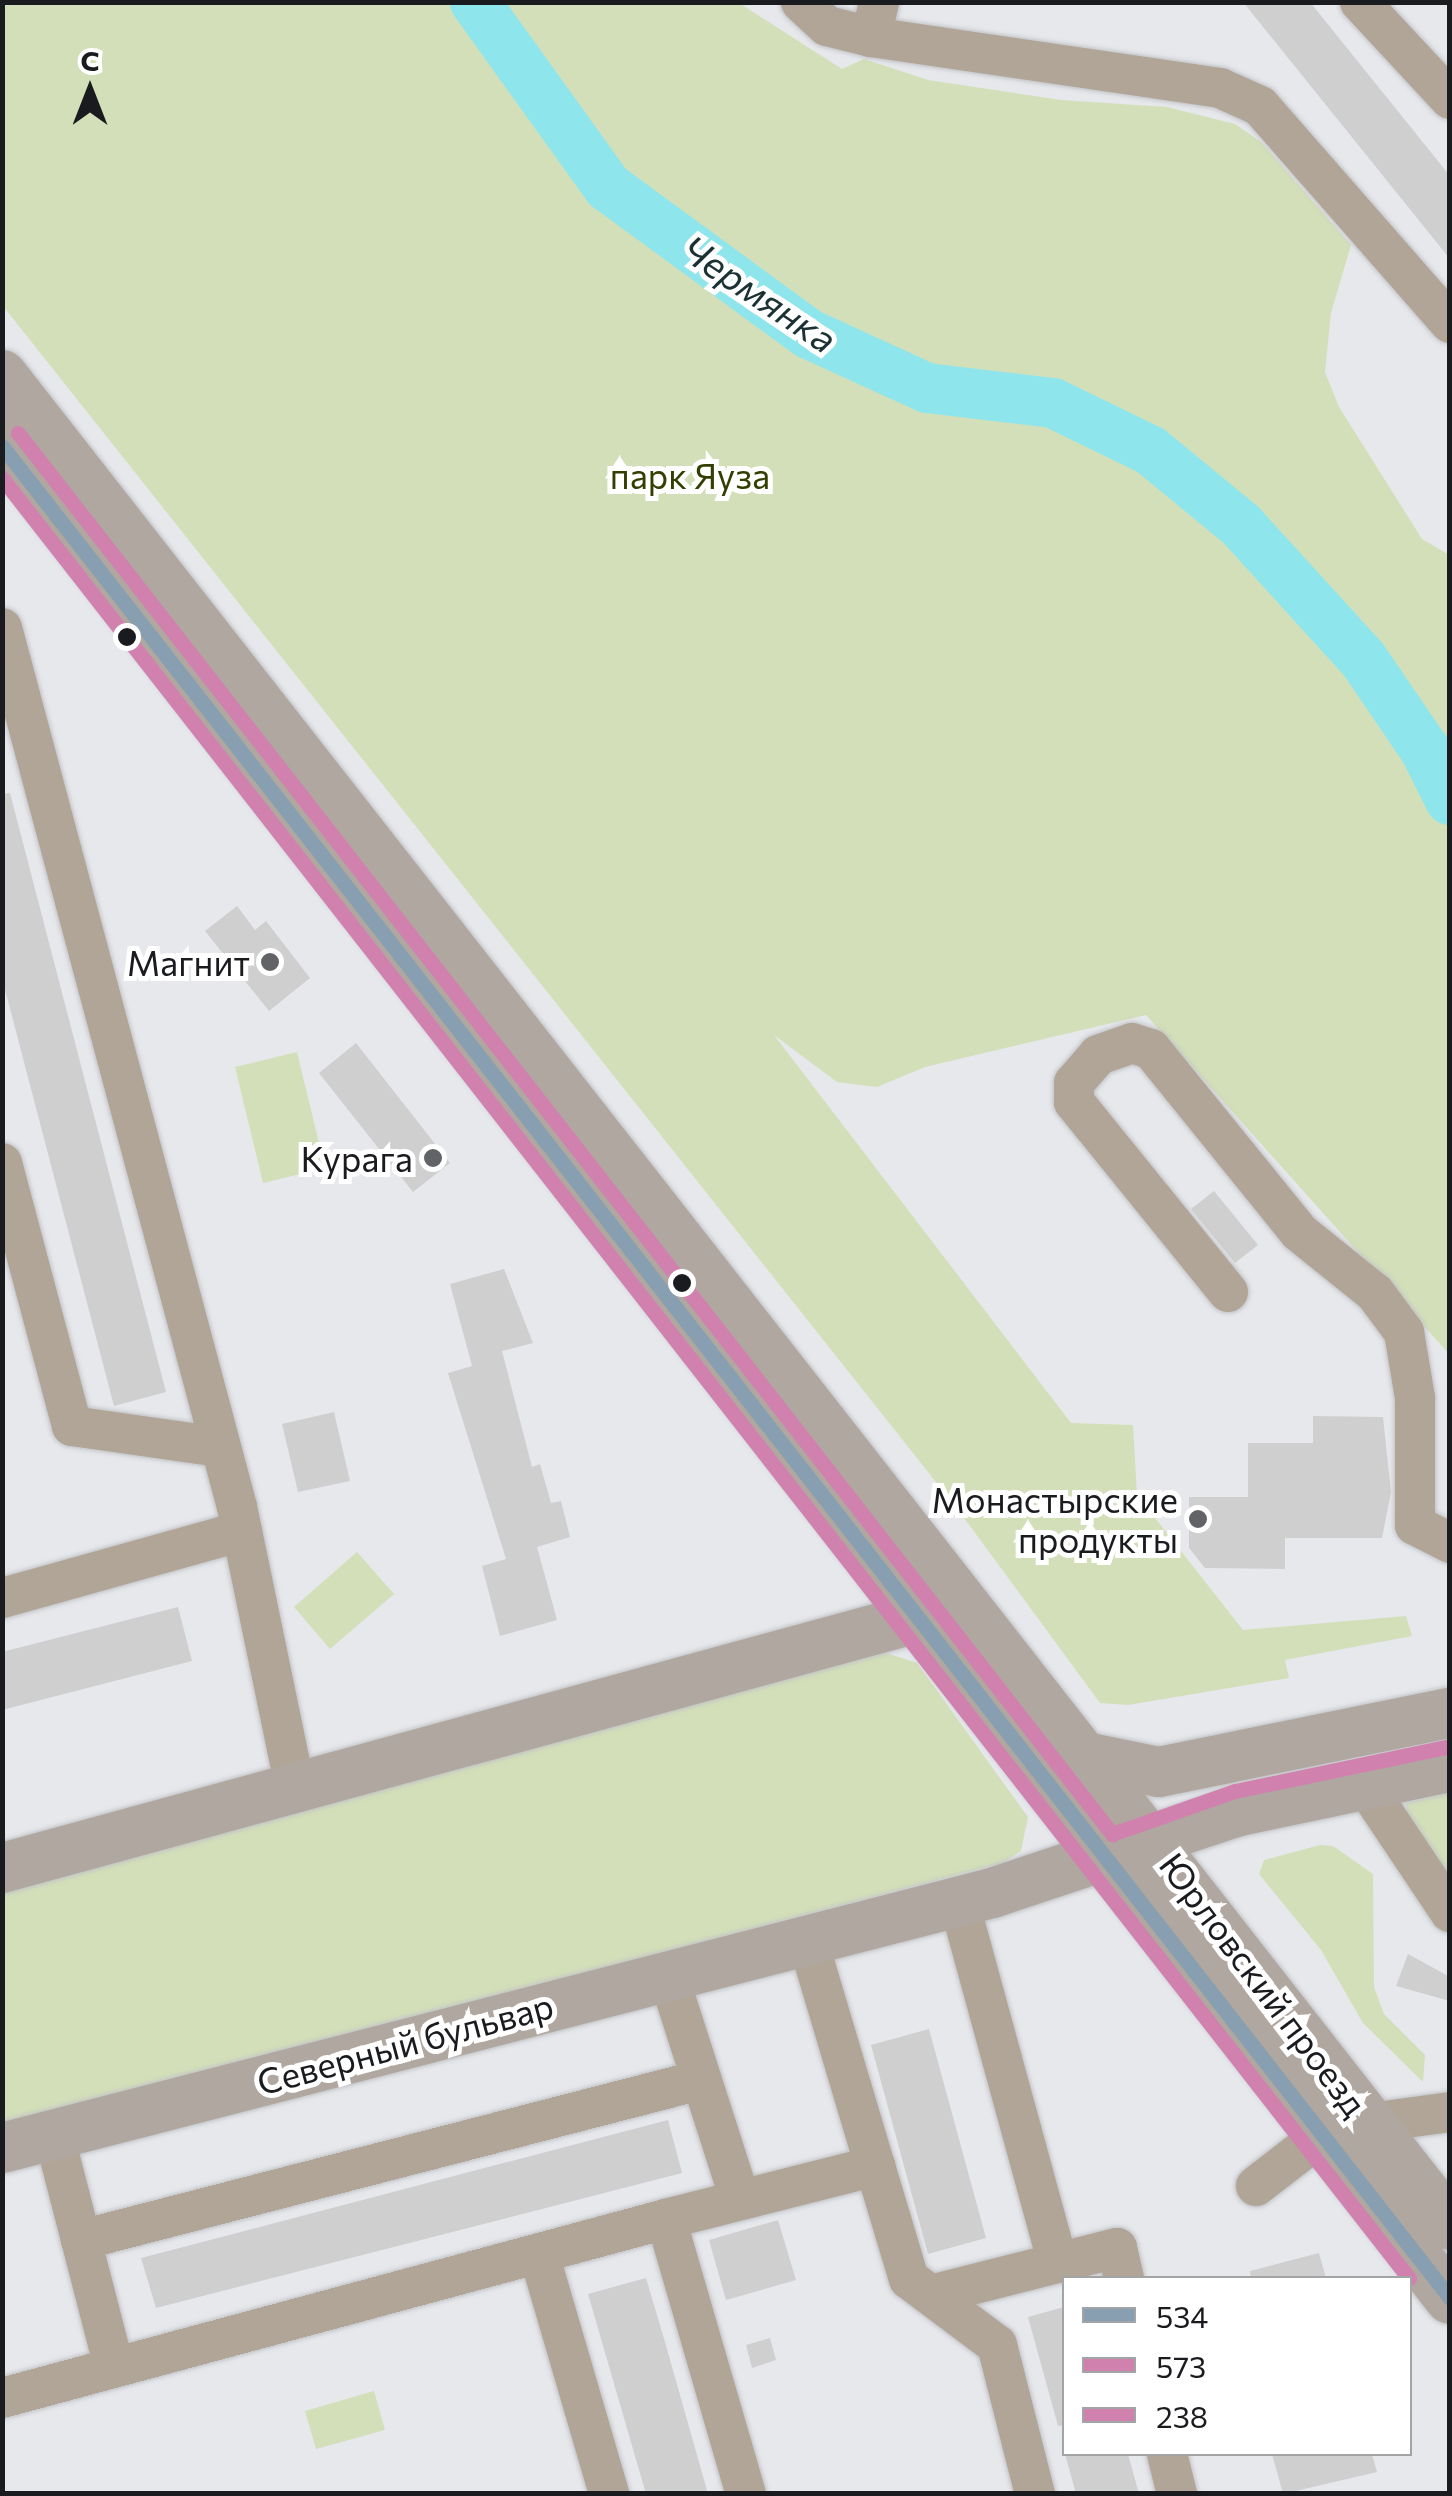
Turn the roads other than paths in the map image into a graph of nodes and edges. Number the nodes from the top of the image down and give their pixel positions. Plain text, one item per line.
1 (801, 2) edge
2 (1360, 2) edge
3 (875, 20) edge
4 (1450, 99) edge
5 (1450, 323) edge
6 (2, 375) edge
7 (2, 445) edge
8 (19, 492) edge
9 (2, 628) edge
10 (2, 1163) edge
11 (1228, 1292) dead end
12 (220, 1446) junction
13 (242, 1532) junction
14 (1450, 1543) edge
15 (2, 1598) edge
16 (965, 1604) junction
17 (917, 1620) junction
18 (1450, 1713) edge
19 (1090, 1758) junction
20 (1450, 1767) edge
21 (1365, 1785) junction
22 (296, 1792) junction
23 (1154, 1840) junction
24 (1106, 1858) junction
25 (2, 1868) edge
26 (959, 1902) junction
27 (1450, 1912) edge
28 (807, 1938) junction
29 (668, 1975) junction
30 (700, 2080) junction
31 (1450, 2112) edge
32 (1370, 2123) junction
33 (54, 2135) junction
34 (1322, 2136) junction
35 (2, 2148) edge
36 (875, 2166) junction
37 (1256, 2186) dead end
38 (740, 2199) junction
39 (666, 2219) junction
40 (1450, 2225) edge
41 (82, 2240) junction
42 (539, 2254) junction
43 (1058, 2263) junction
44 (1123, 2276) edge
45 (931, 2295) junction
46 (1450, 2298) edge
47 (114, 2366) junction
48 (2, 2398) edge
49 (1168, 2456) edge
50 (609, 2494) edge
51 (746, 2494) edge
52 (1035, 2494) edge
53 (1177, 2494) edge

1 - 3 lane
2 - 4 lane
3 - 5 lane
6 - 16 main road, Юрловский проезд
7 - 8 main road, Юрловский проезд
8 - 17 main road, Юрловский проезд
9 - 12 lane
10 - 12 lane
11 - 14 lane
12 - 13 lane
13 - 15 lane
13 - 22 lane
16 - 17 main road
16 - 19 main road, Юрловский проезд
17 - 22 main road
17 - 24 main road, Юрловский проезд
18 - 19 main road
19 - 23 main road, Юрловский проезд
20 - 21 main road, Северный бульвар
21 - 23 main road, Северный бульвар
21 - 27 lane
22 - 25 main road
23 - 24 main road, Северный бульвар
23 - 32 main road, Юрловский проезд
24 - 26 main road, Северный бульвар
24 - 34 main road, Юрловский проезд
26 - 28 main road, Северный бульвар
26 - 43 lane
28 - 29 main road, Северный бульвар
28 - 36 lane
29 - 30 lane
29 - 33 main road, Северный бульвар
30 - 38 lane
30 - 41 lane
31 - 32 lane
32 - 40 main road, Юрловский проезд
33 - 35 main road, Северный бульвар
33 - 41 lane
34 - 37 lane
34 - 46 main road, Юрловский проезд
36 - 38 lane
36 - 45 lane
38 - 39 lane
39 - 42 lane
39 - 51 lane
41 - 47 lane
42 - 47 lane
42 - 50 lane
43 - 44 lane
43 - 45 lane
45 - 52 lane
47 - 48 lane
49 - 53 lane

